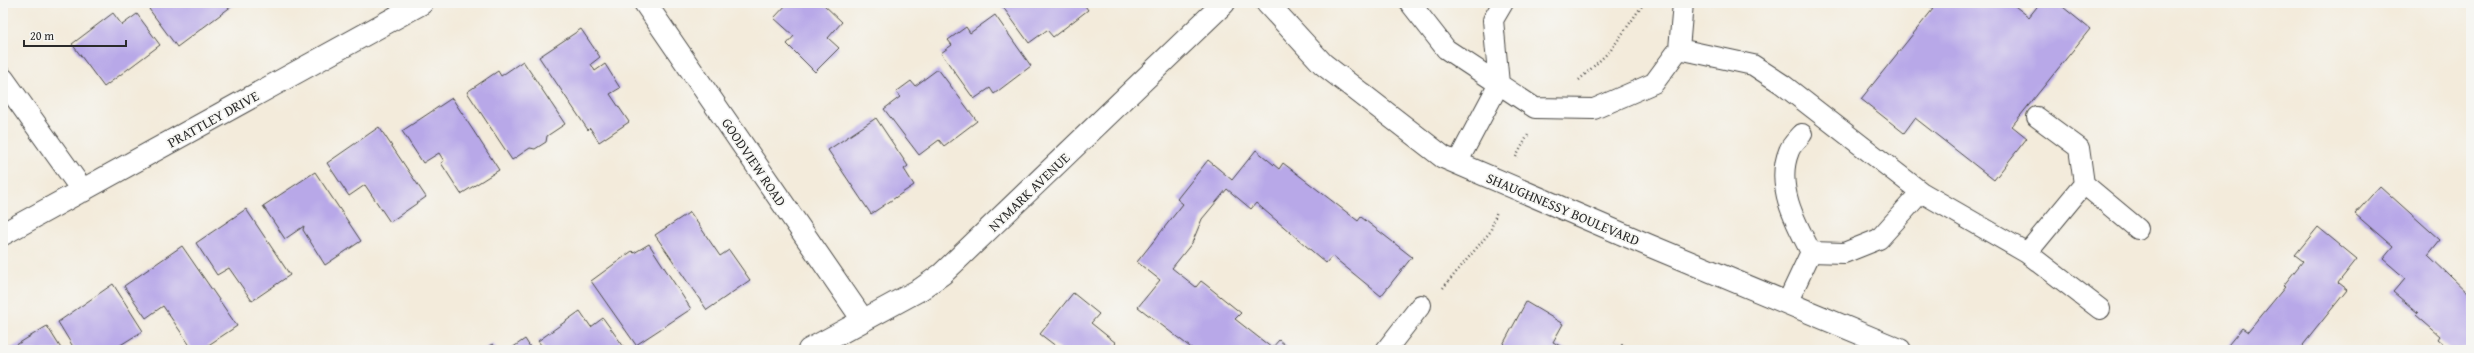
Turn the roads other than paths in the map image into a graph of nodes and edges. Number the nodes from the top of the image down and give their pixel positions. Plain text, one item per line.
1 (422, 3) edge
2 (645, 3) edge
3 (1224, 3) edge
4 (1267, 3) edge
5 (1410, 3) edge
6 (1503, 3) edge
7 (1683, 3) edge
8 (1679, 49) junction
9 (3, 79) edge
10 (1499, 84) junction
11 (2037, 117) dead end
12 (1802, 134) dead end
13 (1457, 163) junction
14 (2084, 184) junction
15 (83, 191) junction
16 (1921, 192) junction
17 (2138, 228) dead end
18 (3, 234) edge
19 (1812, 252) junction
20 (2027, 253) junction
21 (1787, 303) junction
22 (1421, 305) road end
23 (2100, 309) dead end
24 (863, 320) junction
25 (809, 350) edge
26 (1386, 350) edge
27 (1900, 350) edge

1 - 15 street, PRATTLEY DRIVE
2 - 24 street, GOODVIEW ROAD
3 - 24 street, NYMARK AVENUE
4 - 13 street, SHAUGHNESSY BOULEVARD
5 - 10 lane
6 - 10 lane
7 - 8 lane
8 - 10 lane
8 - 16 lane
9 - 15 street
10 - 13 lane
11 - 14 lane
12 - 19 lane
13 - 21 street, SHAUGHNESSY BOULEVARD
14 - 17 lane
14 - 20 lane
15 - 18 street, PRATTLEY DRIVE
16 - 19 lane
16 - 20 lane
19 - 21 lane
20 - 23 lane
21 - 27 street, SHAUGHNESSY BOULEVARD
22 - 26 lane
24 - 25 street, NYMARK AVENUE

